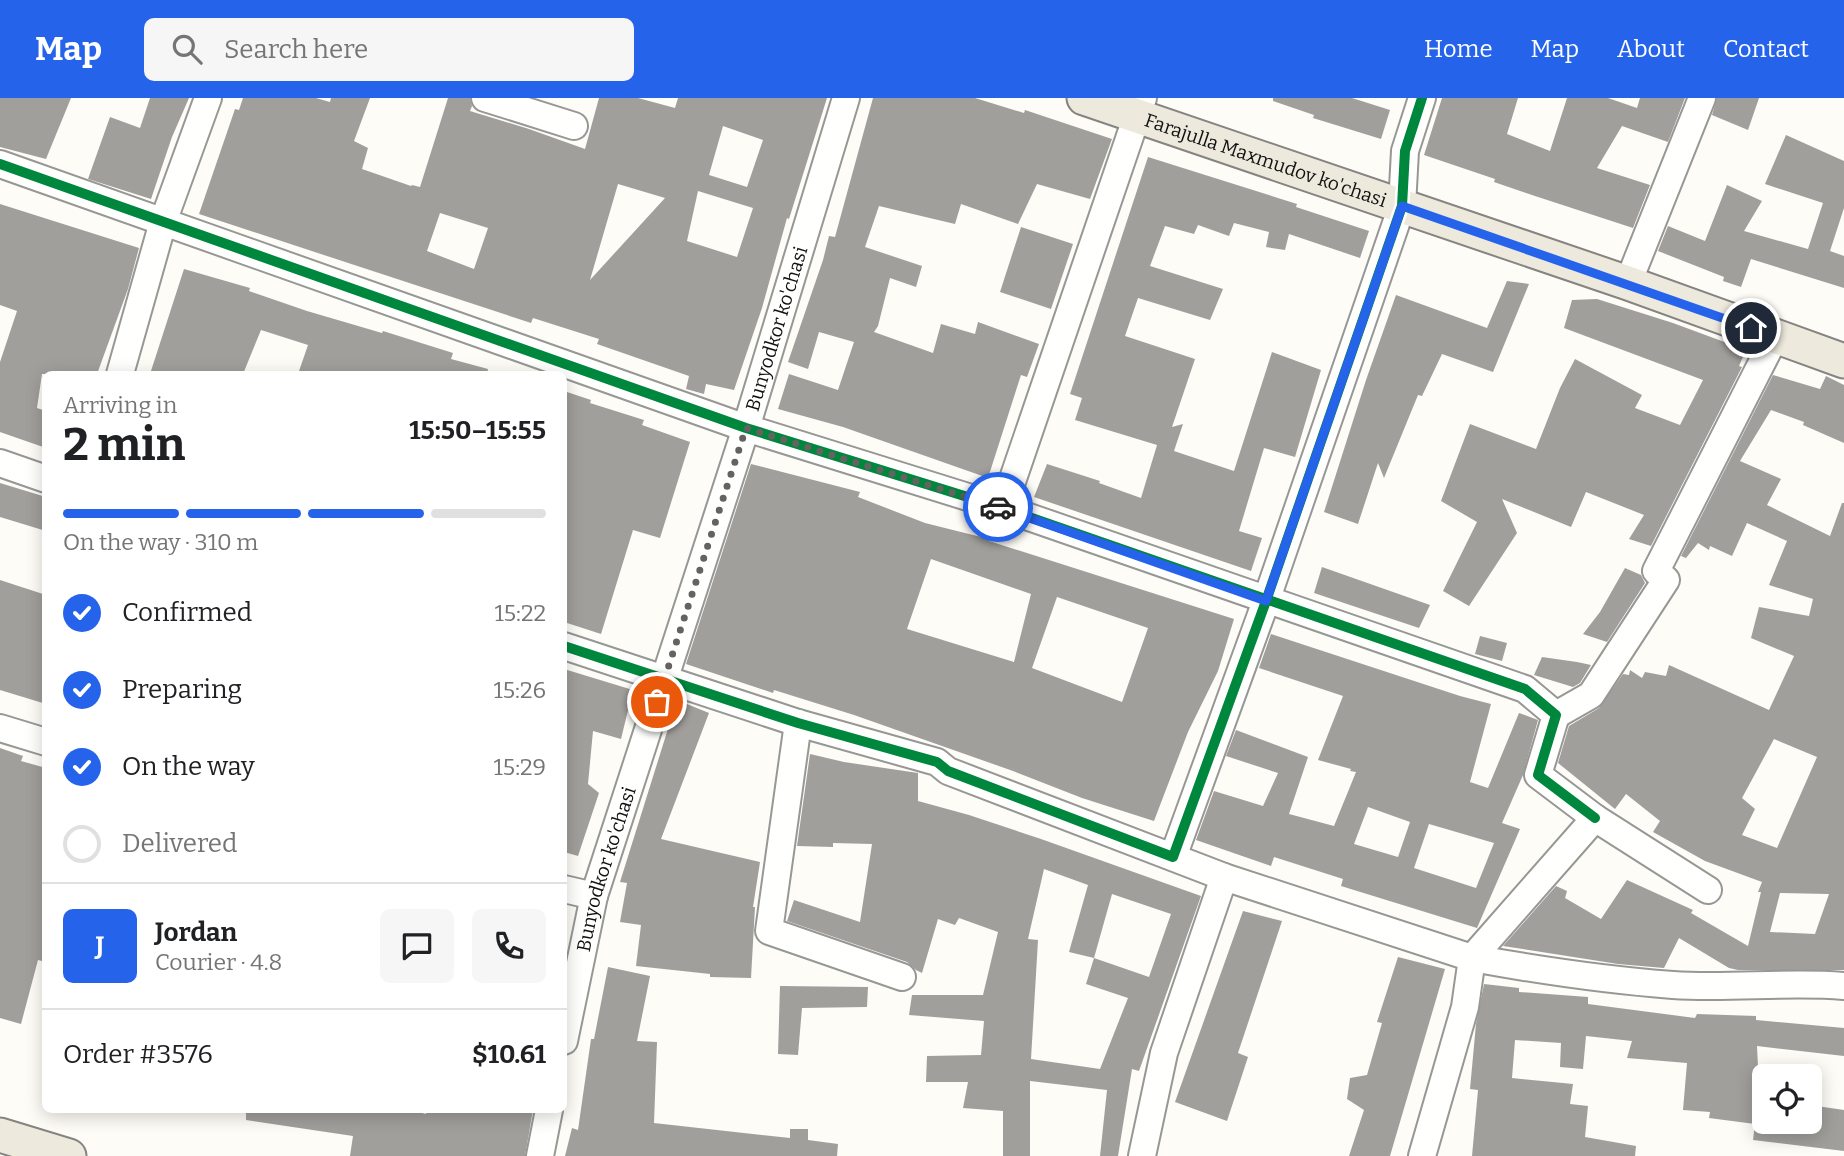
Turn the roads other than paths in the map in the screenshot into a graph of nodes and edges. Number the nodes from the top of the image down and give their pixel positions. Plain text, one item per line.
1 (208, 98) edge
2 (485, 98) edge
3 (846, 98) edge
4 (1083, 98) edge
5 (1422, 98) edge
6 (1702, 98) edge
7 (1140, 107) edge
8 (574, 126) dead end
9 (0, 164) edge
10 (1402, 206) junction
11 (163, 222) junction
12 (1628, 283) junction
13 (1775, 337) junction
14 (1844, 360) edge
15 (121, 371) edge
16 (746, 428) junction
17 (0, 463) edge
18 (42, 478) edge
19 (1003, 508) junction
20 (1266, 601) junction
21 (567, 647) edge
22 (664, 678) junction
23 (1556, 715) junction
24 (798, 723) junction
25 (0, 728) edge
26 (42, 741) edge
27 (1595, 818) junction
28 (1174, 857) junction
29 (1224, 877) junction
30 (567, 890) edge
31 (1708, 890) dead end
32 (594, 896) junction
33 (1472, 958) junction
34 (902, 977) dead end
35 (1844, 986) edge
36 (567, 1026) edge
37 (548, 1113) edge
38 (0, 1135) edge
39 (69, 1156) edge
40 (540, 1156) edge
41 (1142, 1156) edge
42 (1422, 1156) edge

1 - 11 street
2 - 8 street
3 - 16 street, Bunyodkor ko'chasi
4 - 7 main road, Farajulla Maxmudov ko'chasi
5 - 10 street
6 - 12 street
7 - 10 main road, Farajulla Maxmudov ko'chasi
7 - 19 street
9 - 11 street
10 - 12 main road, Farajulla Maxmudov ko'chasi
10 - 20 street
11 - 15 street
11 - 16 street
12 - 13 main road, Farajulla Maxmudov ko'chasi
13 - 14 main road, Farajulla Maxmudov ko'chasi
13 - 23 street
16 - 19 street
16 - 22 street, Bunyodkor ko'chasi
17 - 18 street
19 - 20 street
20 - 23 street
20 - 28 street
21 - 22 street
22 - 24 street
22 - 32 street, Bunyodkor ko'chasi
23 - 27 street
24 - 28 street
24 - 34 street
25 - 26 street
27 - 31 street
27 - 33 street
28 - 29 street
29 - 33 street
29 - 41 street
30 - 32 street
32 - 36 street, Bunyodkor ko'chasi
33 - 35 street
33 - 42 street
37 - 40 street
38 - 39 main road

